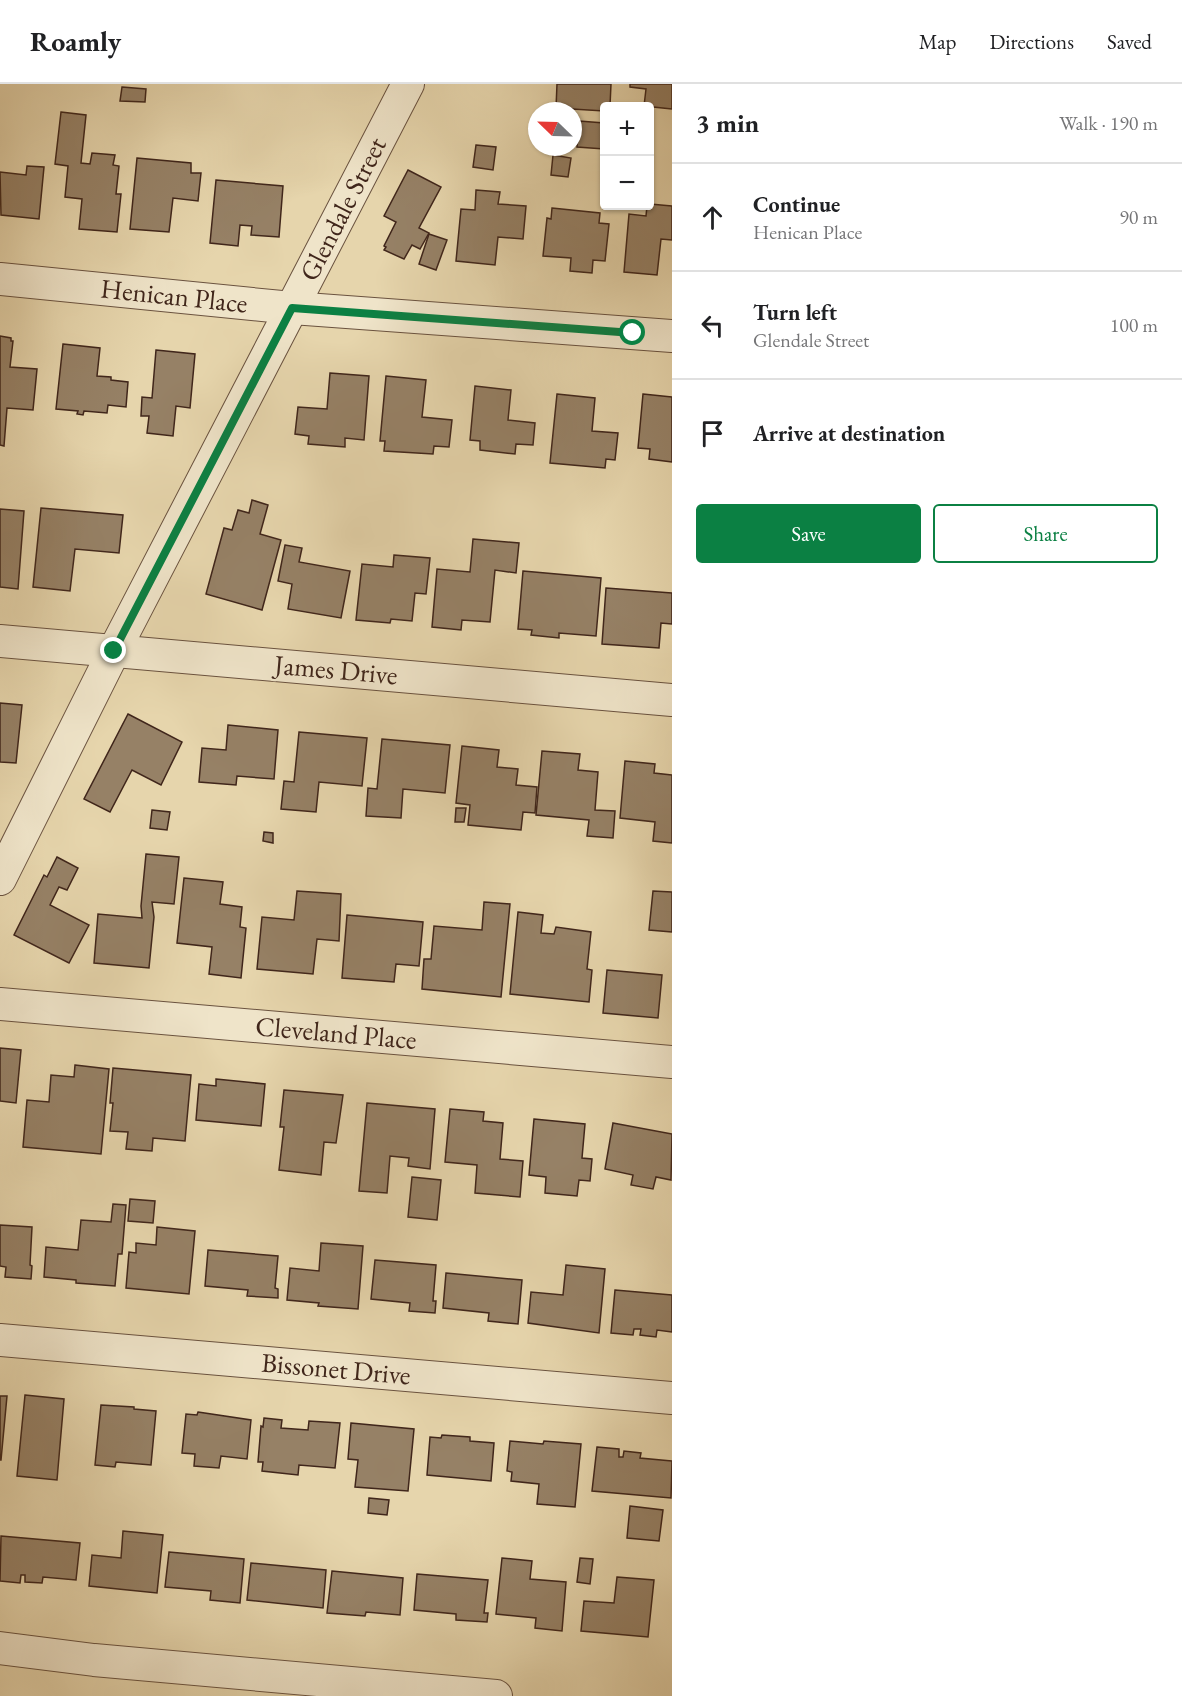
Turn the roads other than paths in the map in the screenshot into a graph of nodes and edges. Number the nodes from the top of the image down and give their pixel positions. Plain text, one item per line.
1 (408, 84) edge
2 (0, 279) edge
3 (292, 308) junction
4 (672, 336) edge
5 (0, 641) edge
6 (114, 651) junction
7 (672, 700) edge
8 (0, 879) edge
9 (0, 1004) edge
10 (672, 1062) edge
11 (0, 1340) edge
12 (672, 1398) edge
13 (0, 1648) edge
14 (496, 1696) edge

1 - 3 street, Glendale Street
2 - 3 street, Henican Place
3 - 4 street, Henican Place
3 - 6 street, Glendale Street
5 - 6 street, James Drive
6 - 7 street, James Drive
6 - 8 street, Glendale Street
9 - 10 street, Cleveland Place
11 - 12 street, Bissonet Drive
13 - 14 street

